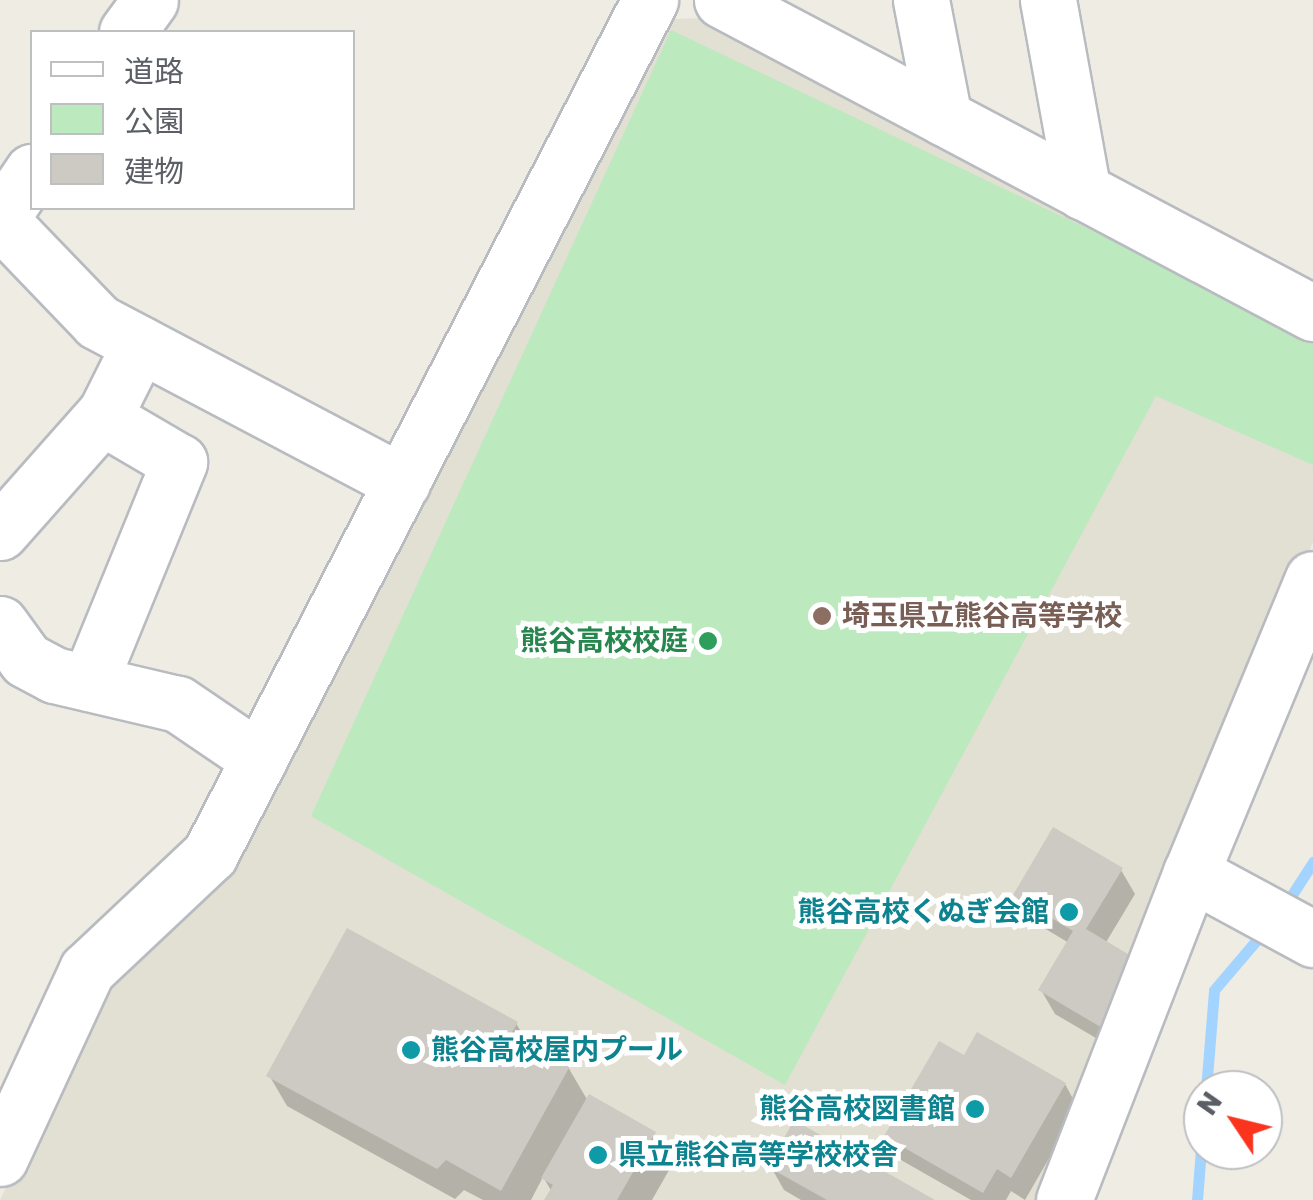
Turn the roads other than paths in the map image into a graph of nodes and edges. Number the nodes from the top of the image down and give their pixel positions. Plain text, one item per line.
1 (150, 0) edge
2 (650, 0) edge
3 (722, 0) edge
4 (921, 0) edge
5 (1048, 0) edge
6 (129, 30) edge
7 (944, 118) junction
8 (30, 175) edge
9 (1083, 192) junction
10 (0, 220) edge
11 (1313, 313) edge
12 (140, 344) junction
13 (102, 417) junction
14 (402, 482) junction
15 (0, 532) edge
16 (1313, 579) edge
17 (0, 624) edge
18 (90, 684) junction
19 (259, 759) junction
20 (1191, 873) junction
21 (1298, 930) edge
22 (20, 1070) edge
23 (0, 1158) edge
24 (1064, 1200) edge

1 - 6 street
2 - 14 street
3 - 7 street
4 - 7 street
5 - 9 street
7 - 9 street
8 - 10 street
9 - 11 street
10 - 12 street
12 - 13 street
12 - 14 street
13 - 15 street
13 - 18 street
14 - 19 street
16 - 20 street
17 - 18 street
18 - 19 street
19 - 22 street
20 - 21 street
20 - 24 street
22 - 23 street

